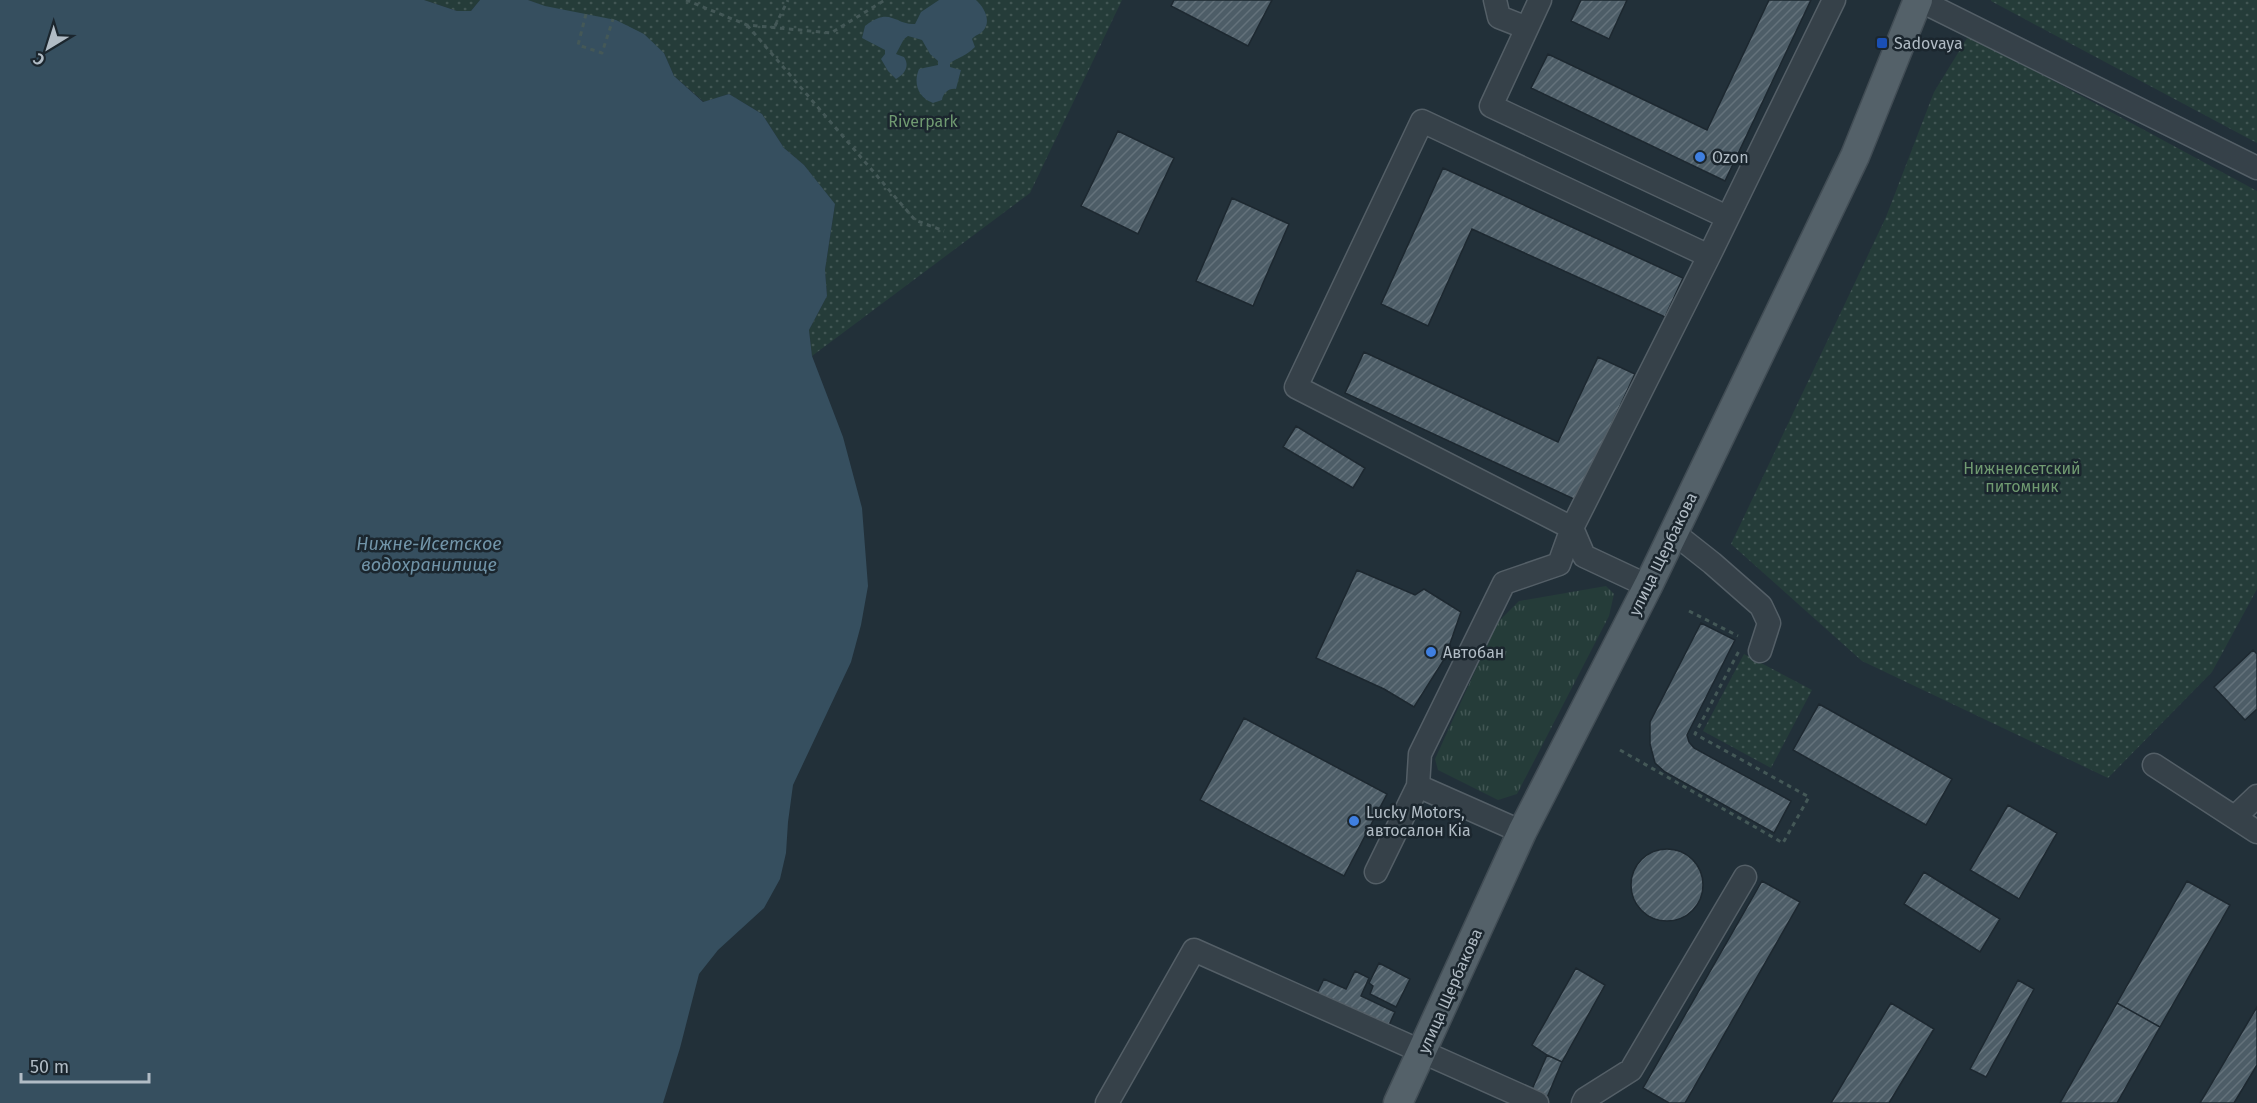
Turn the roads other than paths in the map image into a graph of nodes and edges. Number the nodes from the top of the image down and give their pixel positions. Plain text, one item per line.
1 (1496, 0) edge
2 (1540, 0) edge
3 (1834, 0) edge
4 (1918, 0) edge
5 (1527, 28) junction
6 (2257, 168) edge
7 (1727, 217) junction
8 (1709, 256) junction
9 (1572, 528) junction
10 (1674, 534) junction
11 (1648, 586) junction
12 (1750, 649) road end
13 (2154, 765) dead end
14 (1418, 786) junction
15 (2257, 796) edge
16 (2236, 816) junction
17 (2257, 831) edge
18 (1522, 832) junction
19 (1376, 872) dead end
20 (1744, 878) dead end
21 (1422, 1053) junction
22 (1107, 1103) edge
23 (1398, 1103) edge
24 (1537, 1103) edge
25 (1582, 1103) edge

1 - 5 street
2 - 5 street
3 - 7 street
4 - 6 street
4 - 10 main road, улица Щербакова
5 - 7 street
7 - 8 street
8 - 9 street
8 - 9 street
9 - 11 street
9 - 14 street
10 - 11 main road, улица Щербакова
10 - 12 street
11 - 18 main road, улица Щербакова
13 - 16 street
14 - 18 street
14 - 19 street
15 - 16 street
16 - 17 street
18 - 21 main road, улица Щербакова
20 - 25 street
21 - 22 street
21 - 23 main road, улица Щербакова
21 - 24 street

